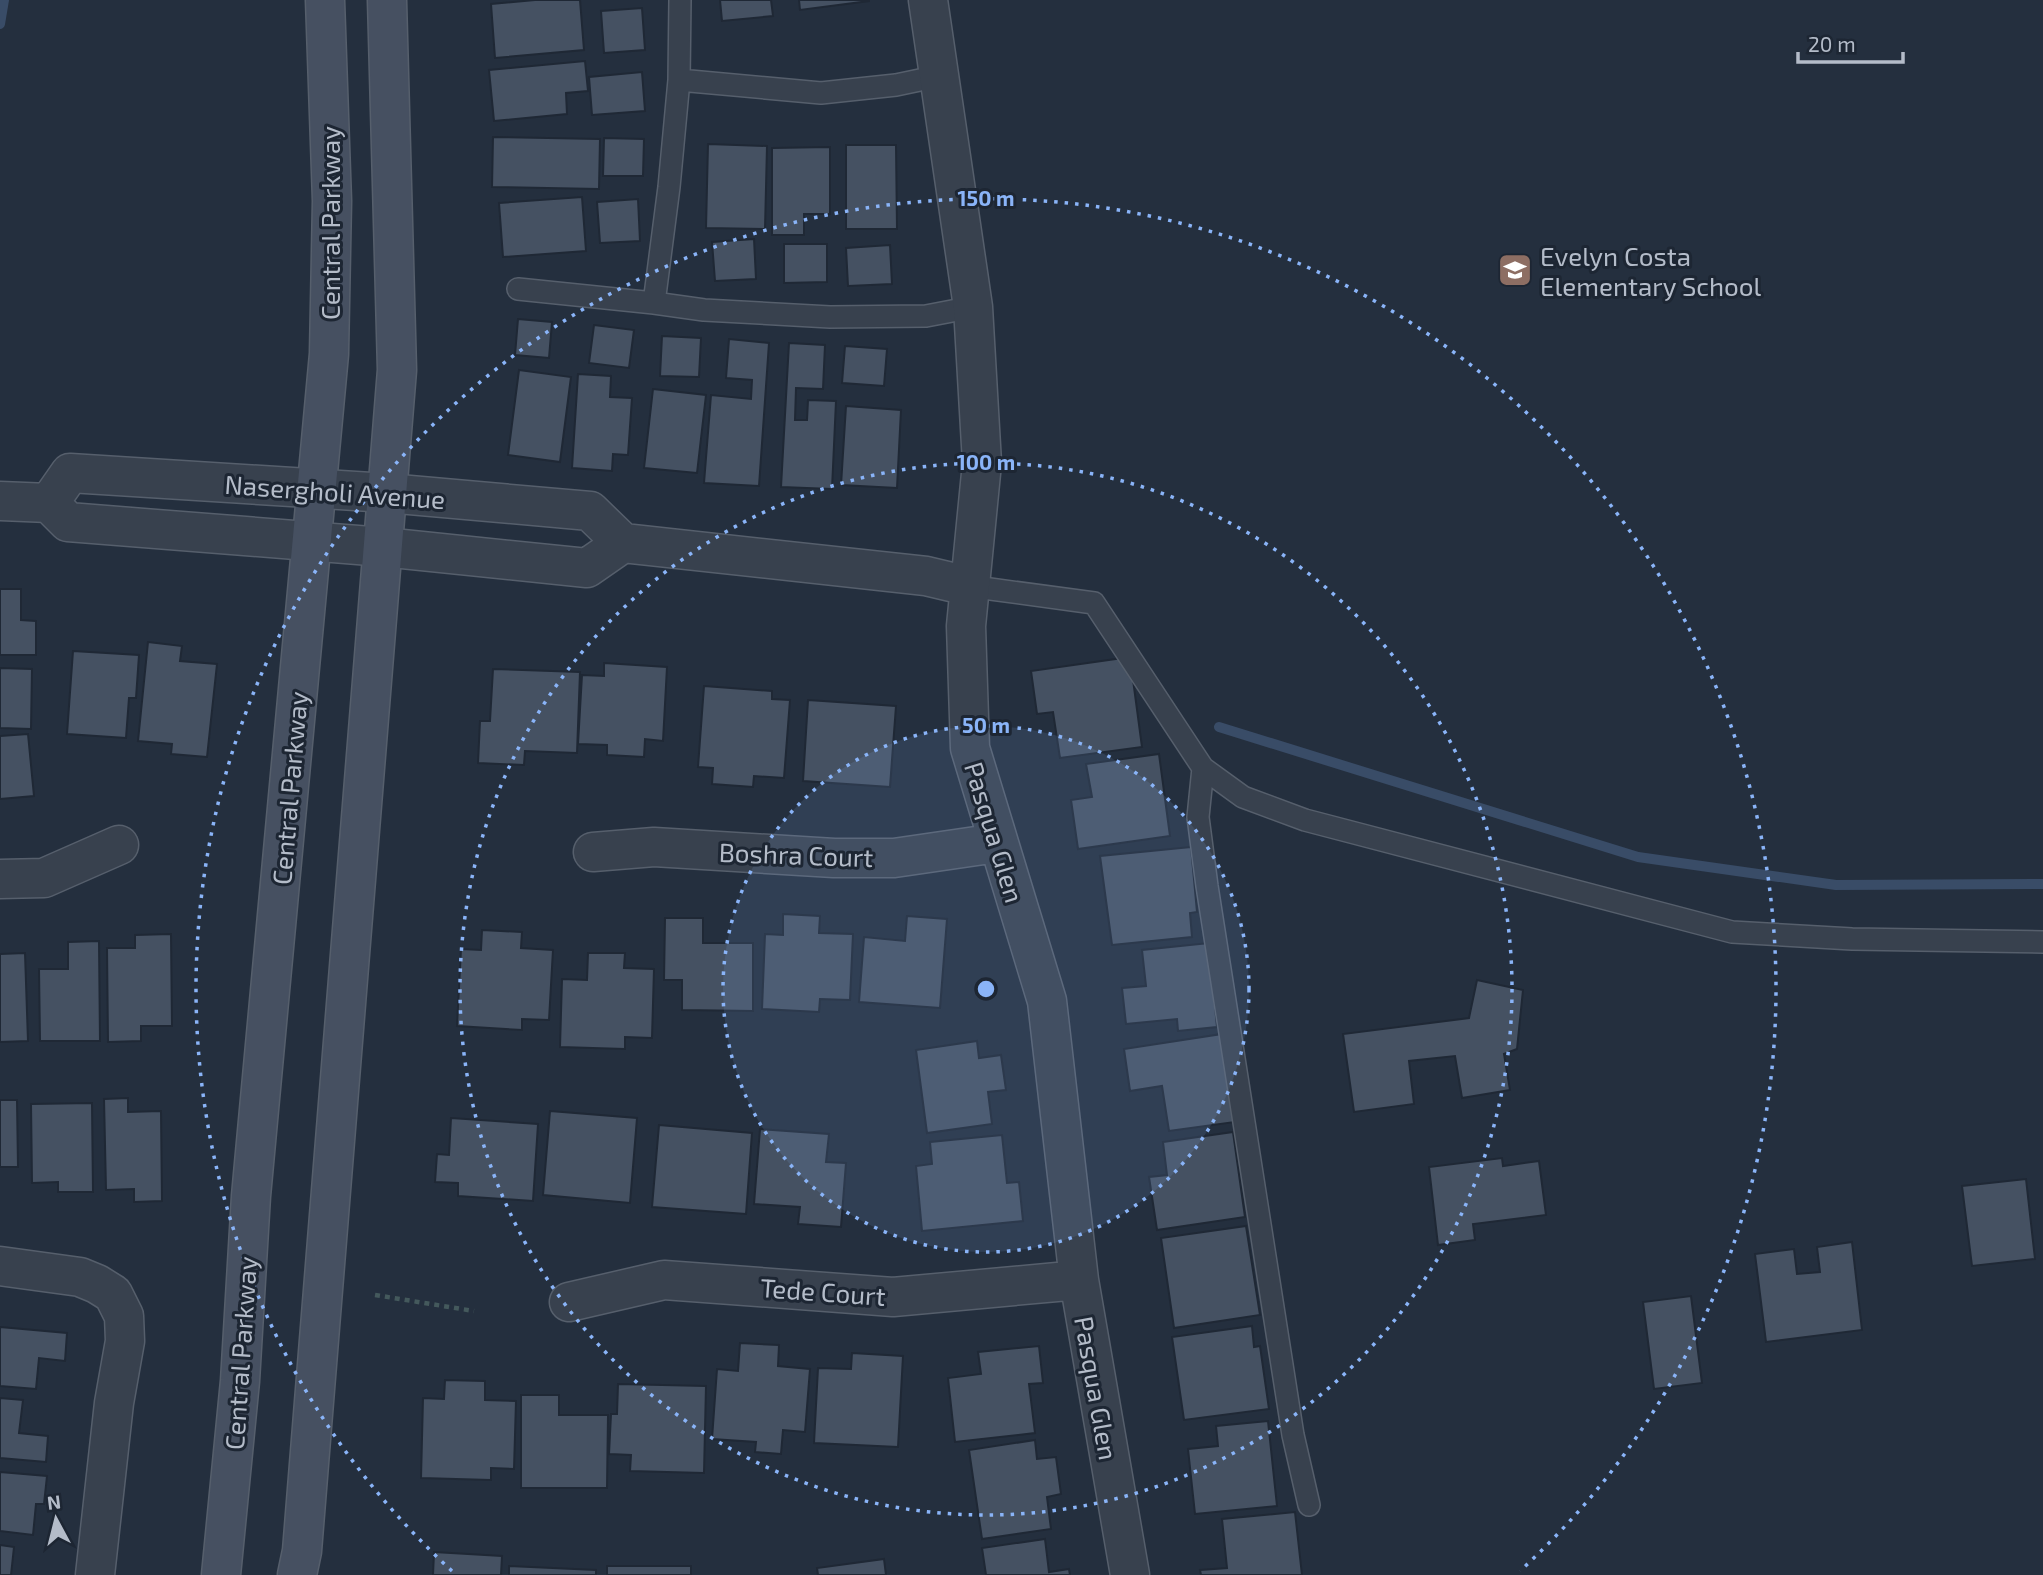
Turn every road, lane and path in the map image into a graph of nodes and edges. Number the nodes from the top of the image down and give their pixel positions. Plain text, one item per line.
1 (325, 0) edge
2 (387, 0) edge
3 (680, 0) edge
4 (928, 0) edge
5 (939, 76) junction
6 (679, 80) junction
7 (518, 289) dead end
8 (654, 303) junction
9 (973, 307) junction
10 (316, 488) junction
11 (387, 493) junction
12 (0, 501) edge
13 (50, 503) junction
14 (312, 542) junction
15 (623, 543) junction
16 (383, 547) junction
17 (968, 586) junction
18 (1203, 768) junction
19 (997, 844) junction
20 (119, 845) dead end
21 (593, 852) dead end
22 (0, 878) edge
23 (2043, 942) edge
24 (0, 1266) edge
25 (1079, 1280) junction
26 (375, 1295) dead end
27 (569, 1302) dead end
28 (474, 1311) dead end
29 (1309, 1504) dead end
30 (95, 1575) edge
31 (221, 1575) edge
32 (298, 1575) edge
33 (1129, 1575) edge

1 - 10 main road, Central Parkway
2 - 11 main road
3 - 6 lane
4 - 5 street, Pasqua Glen
5 - 6 lane
5 - 9 street, Pasqua Glen
6 - 8 lane
7 - 8 lane
8 - 9 lane
9 - 17 street, Pasqua Glen
10 - 11 street, Nasergholi Avenue
10 - 13 street, Nasergholi Avenue
10 - 14 main road, Central Parkway
11 - 15 street, Nasergholi Avenue
11 - 16 main road
12 - 13 street
13 - 14 street, Nasergholi Avenue
14 - 16 street, Nasergholi Avenue
14 - 31 main road, Central Parkway
15 - 16 street, Nasergholi Avenue
15 - 17 street
16 - 32 main road
17 - 18 lane
17 - 19 street, Pasqua Glen
18 - 23 lane
18 - 29 lane
19 - 21 street, Boshra Court
19 - 25 street, Pasqua Glen
20 - 22 street
24 - 30 street
25 - 27 street, Tede Court
25 - 33 street, Pasqua Glen
26 - 28 path

